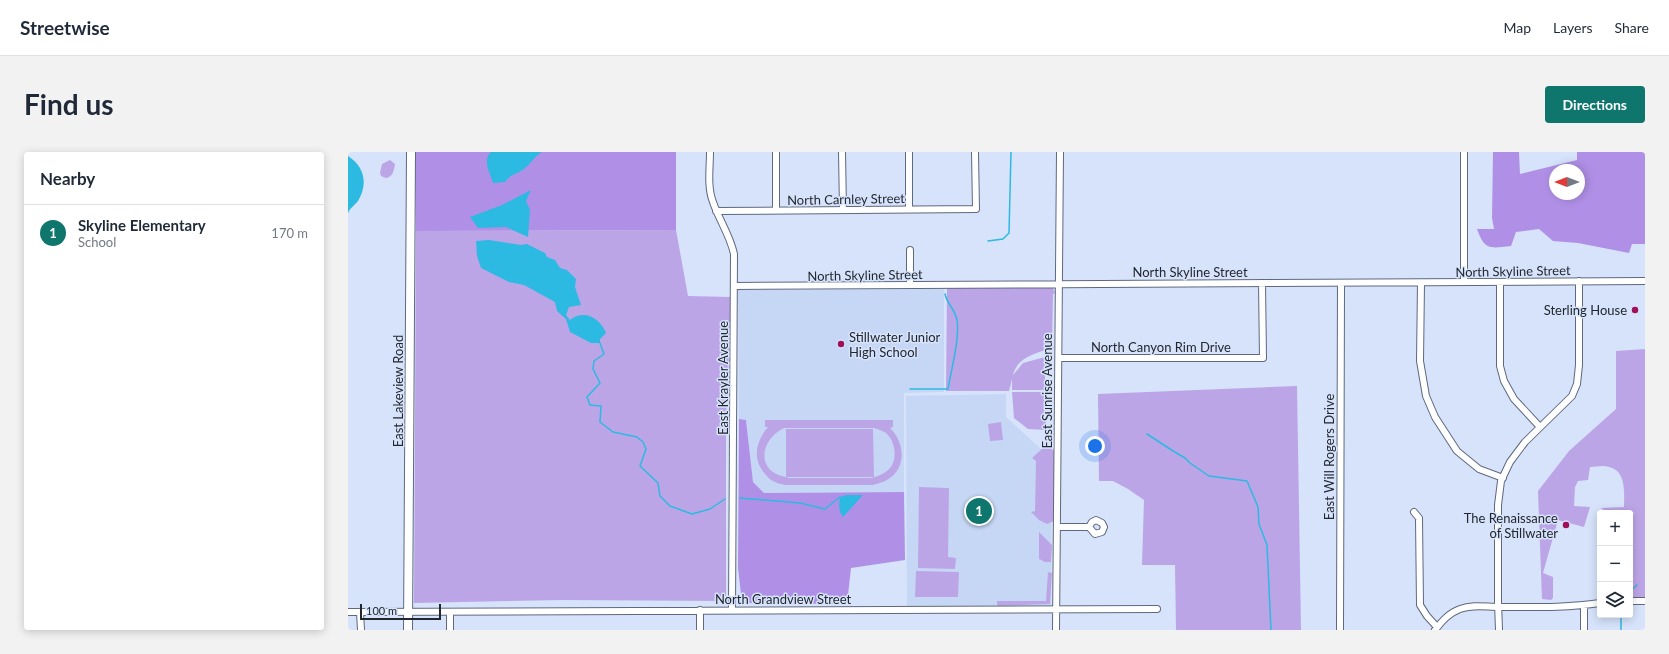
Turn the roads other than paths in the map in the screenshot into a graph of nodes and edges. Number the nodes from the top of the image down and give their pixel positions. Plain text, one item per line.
1 (411, 152) edge
2 (710, 152) edge
3 (776, 152) edge
4 (842, 152) edge
5 (909, 152) edge
6 (975, 152) edge
7 (1060, 152) edge
8 (1464, 152) edge
9 (909, 209) junction
10 (776, 210) junction
11 (843, 210) junction
12 (716, 211) junction
13 (910, 250) dead end
14 (1579, 281) junction
15 (1645, 281) edge
16 (1464, 282) junction
17 (1500, 282) junction
18 (1262, 283) junction
19 (1422, 283) junction
20 (1059, 284) junction
21 (1341, 284) junction
22 (910, 285) junction
23 (734, 286) junction
24 (1059, 358) junction
25 (1540, 427) junction
26 (1503, 478) junction
27 (1414, 512) dead end
28 (1057, 527) junction
29 (1089, 527) dead end
30 (1633, 601) edge
31 (1645, 601) edge
32 (1597, 604) edge
33 (1584, 606) junction
34 (1498, 607) junction
35 (1157, 609) dead end
36 (700, 610) junction
37 (732, 610) junction
38 (1056, 610) junction
39 (348, 612) edge
40 (360, 612) junction
41 (408, 612) junction
42 (450, 612) junction
43 (1436, 628) edge
44 (361, 630) edge
45 (408, 630) edge
46 (450, 630) edge
47 (700, 630) edge
48 (1056, 630) edge
49 (1340, 630) edge
50 (1499, 630) edge
51 (1584, 630) edge

1 - 41 street, East Lakeview Road
2 - 12 street, East Krayler Avenue
3 - 10 street
4 - 11 street
5 - 9 street
6 - 9 street, North Carnley Street
7 - 20 street, East Sunrise Avenue
8 - 16 street
9 - 11 street, North Carnley Street
10 - 11 street, North Carnley Street
10 - 12 street, North Carnley Street
12 - 23 street, East Krayler Avenue
13 - 22 street
14 - 15 street, North Skyline Street
14 - 17 street, North Skyline Street
14 - 25 street
16 - 17 street, North Skyline Street
16 - 19 street, North Skyline Street
17 - 25 street
18 - 20 street, North Skyline Street
18 - 21 street, North Skyline Street
18 - 24 street, North Canyon Rim Drive
19 - 21 street, North Skyline Street
19 - 26 street
20 - 22 street, North Skyline Street
20 - 24 street, East Sunrise Avenue
21 - 49 street, East Will Rogers Drive
22 - 23 street, North Skyline Street
23 - 37 street, East Krayler Avenue
24 - 28 street, East Sunrise Avenue
25 - 26 street
26 - 34 street
27 - 43 street
28 - 29 street
28 - 38 street, East Sunrise Avenue
30 - 31 street
32 - 33 street
33 - 34 street
33 - 51 street
34 - 43 street
34 - 50 street
35 - 38 street, North Grandview Street
36 - 37 street, North Grandview Street
36 - 42 street, North Grandview Street
36 - 47 street
37 - 38 street, North Grandview Street
38 - 48 street, East Sunrise Avenue
39 - 40 street, North Grandview Street
40 - 41 street, North Grandview Street
40 - 44 street
41 - 42 street, North Grandview Street
41 - 45 street, East Lakeview Road
42 - 46 street

